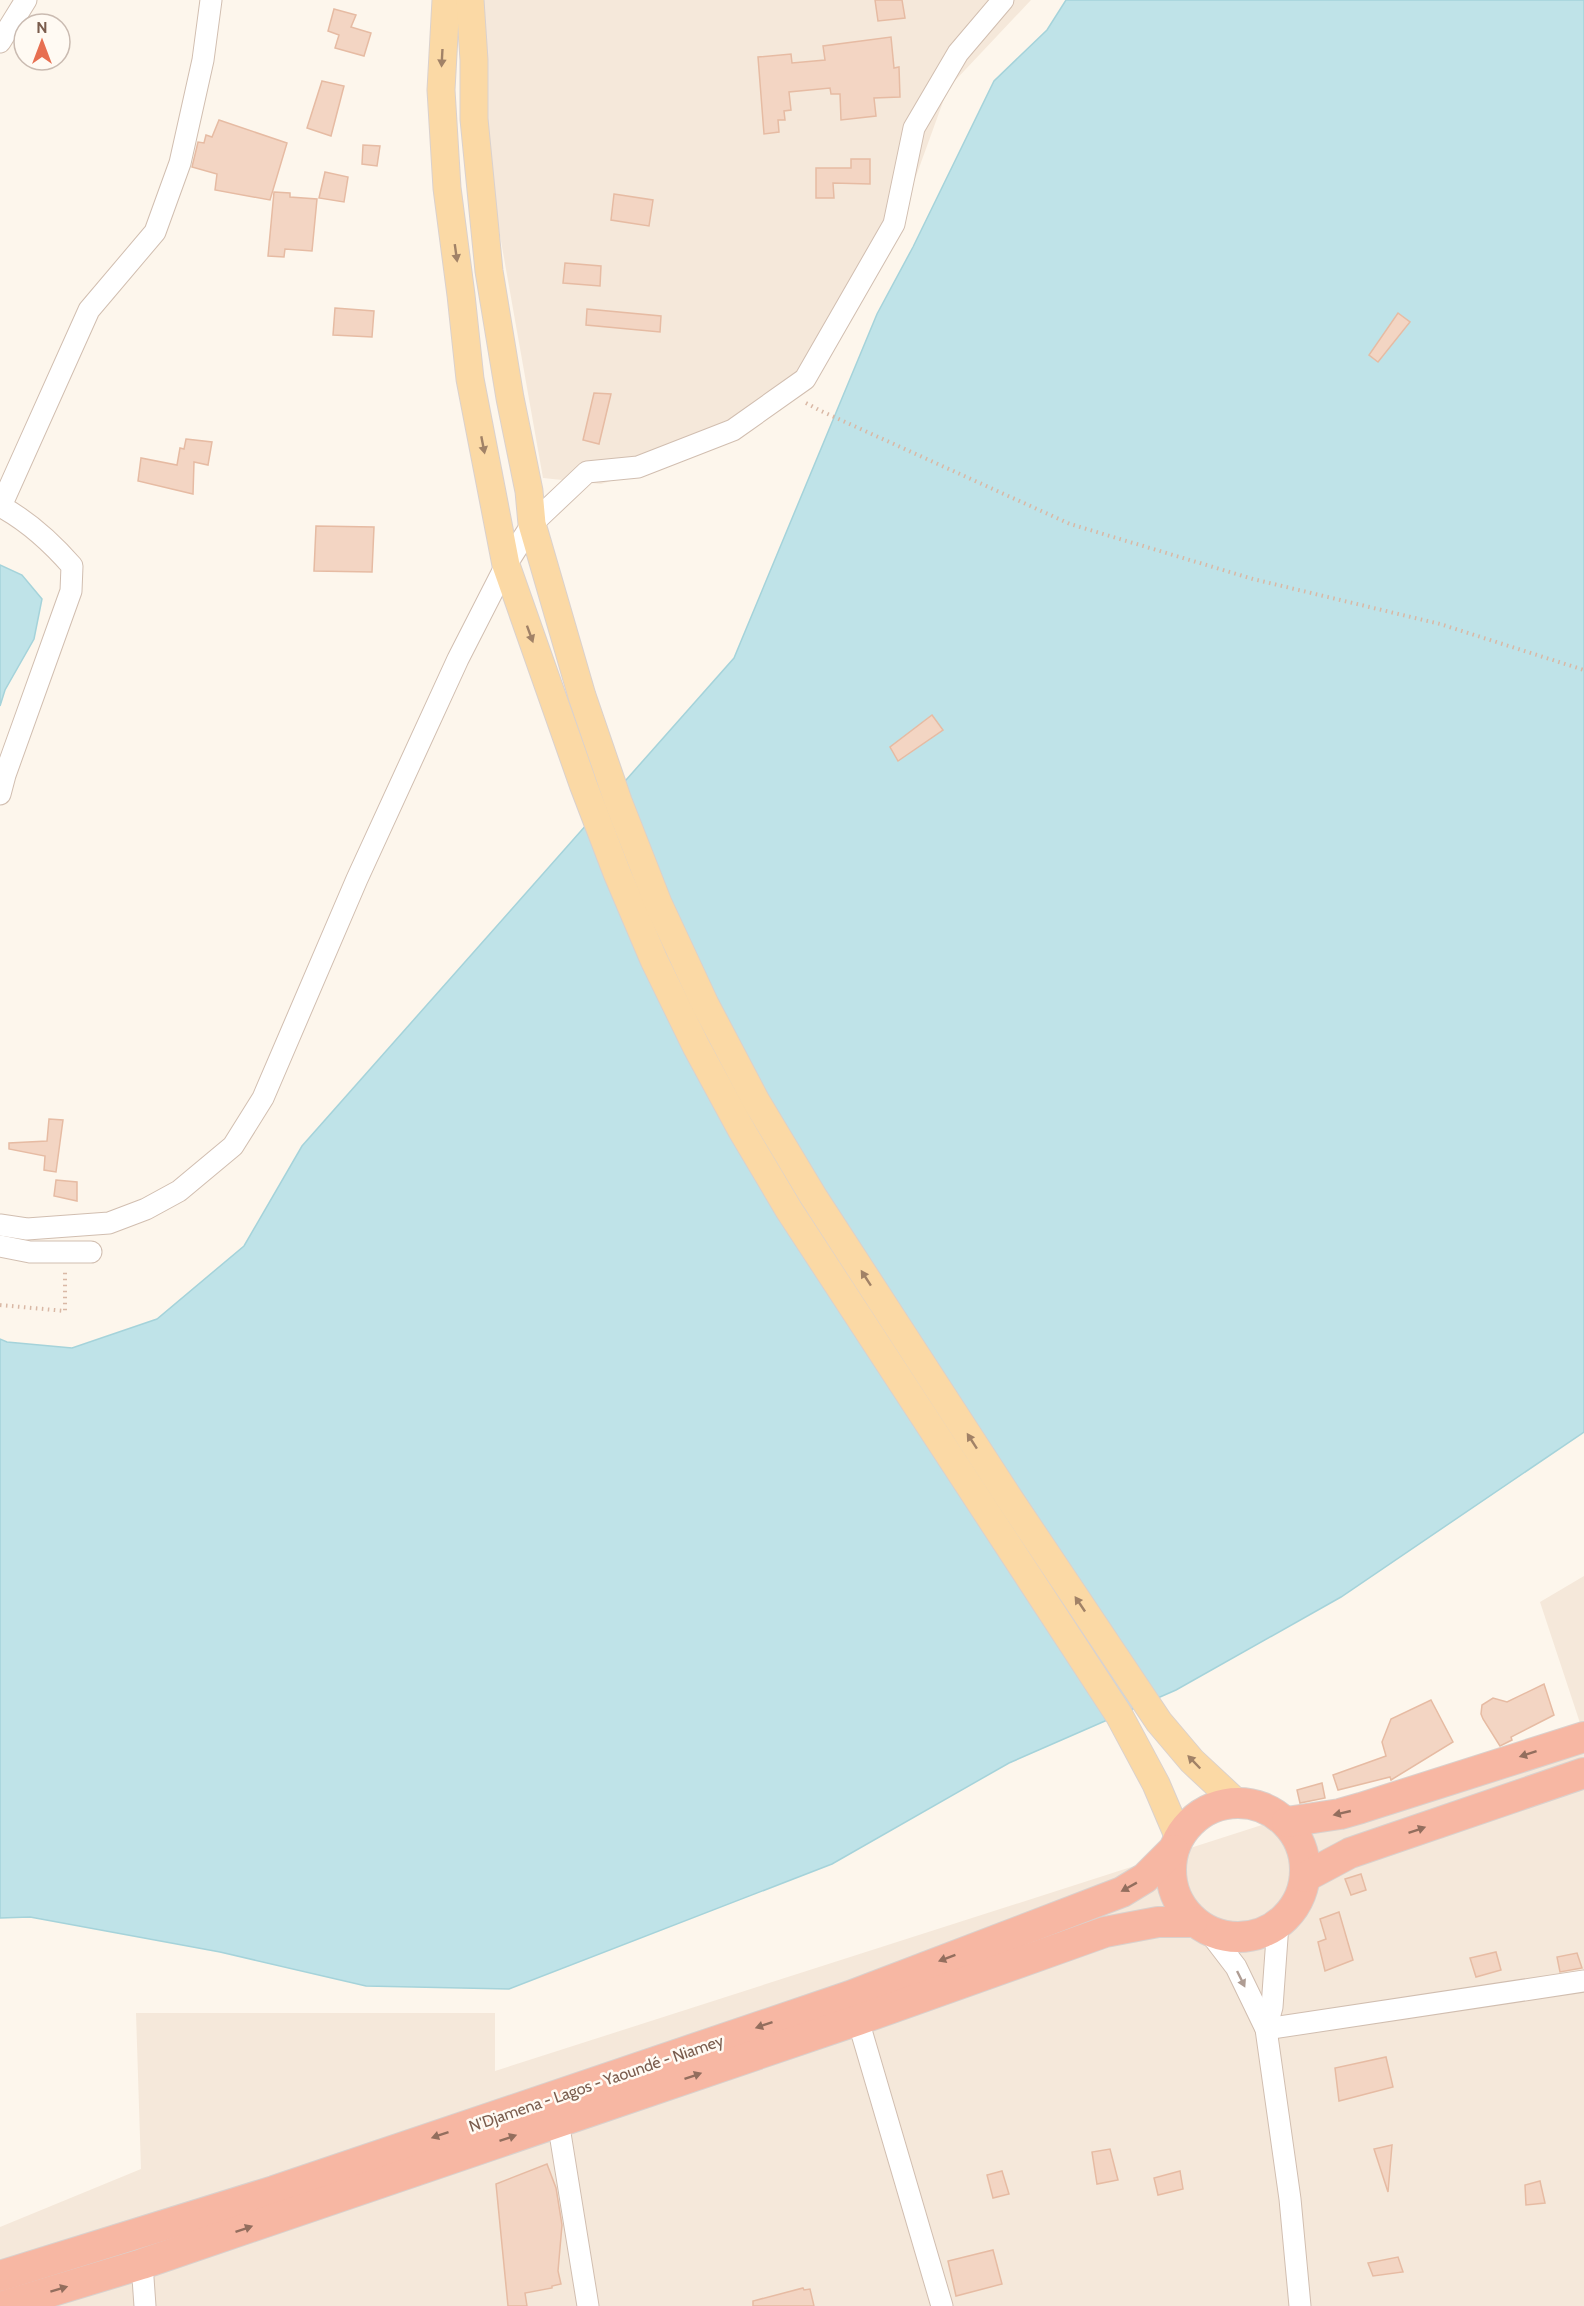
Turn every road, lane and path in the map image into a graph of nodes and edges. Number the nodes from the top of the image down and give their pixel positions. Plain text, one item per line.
1 (26, 0) edge
2 (211, 0) edge
3 (446, 0) edge
4 (470, 0) edge
5 (1004, 0) edge
6 (0, 42) edge
7 (787, 392) junction
8 (0, 506) edge
9 (532, 524) junction
10 (506, 565) junction
11 (1584, 670) edge
12 (0, 794) edge
13 (0, 1225) edge
14 (0, 1246) edge
15 (65, 1252) junction
16 (91, 1252) dead end
17 (0, 1305) edge
18 (1584, 1737) edge
19 (1584, 1773) edge
20 (1236, 1803) junction
21 (1287, 1822) junction
22 (1176, 1844) junction
23 (1305, 1877) junction
24 (1278, 1924) junction
25 (1201, 1927) junction
26 (1584, 1981) edge
27 (858, 2020) junction
28 (1266, 2029) junction
29 (558, 2121) junction
30 (141, 2264) junction
31 (0, 2277) edge
32 (1, 2305) edge
33 (145, 2306) edge
34 (588, 2306) edge
35 (942, 2306) edge
36 (1300, 2306) edge

1 - 6 street
2 - 8 street
3 -> 10 main road
4 - 9 main road
5 - 7 street
7 - 9 street
7 - 11 path
8 - 12 street
9 - 10 street
20 -> 9 main road
10 - 13 street
10 -> 22 main road
14 - 15 street
15 - 16 street
15 - 17 path
18 -> 21 highway
23 -> 19 highway
20 - 21 highway
20 - 22 highway
21 - 23 highway
22 - 25 highway
22 -> 31 highway, N'Djamena - Lagos - Yaoundé - Niamey
23 - 24 highway
24 - 25 highway
24 - 28 street
25 - 27 highway, N'Djamena - Lagos - Yaoundé - Niamey
25 -> 28 street
26 - 28 street
29 -> 27 highway, N'Djamena - Lagos - Yaoundé - Niamey
27 - 35 street
28 - 36 street
30 -> 29 highway, N'Djamena - Lagos - Yaoundé - Niamey
29 - 34 street
32 -> 30 highway, N'Djamena - Lagos - Yaoundé - Niamey
30 - 33 street

